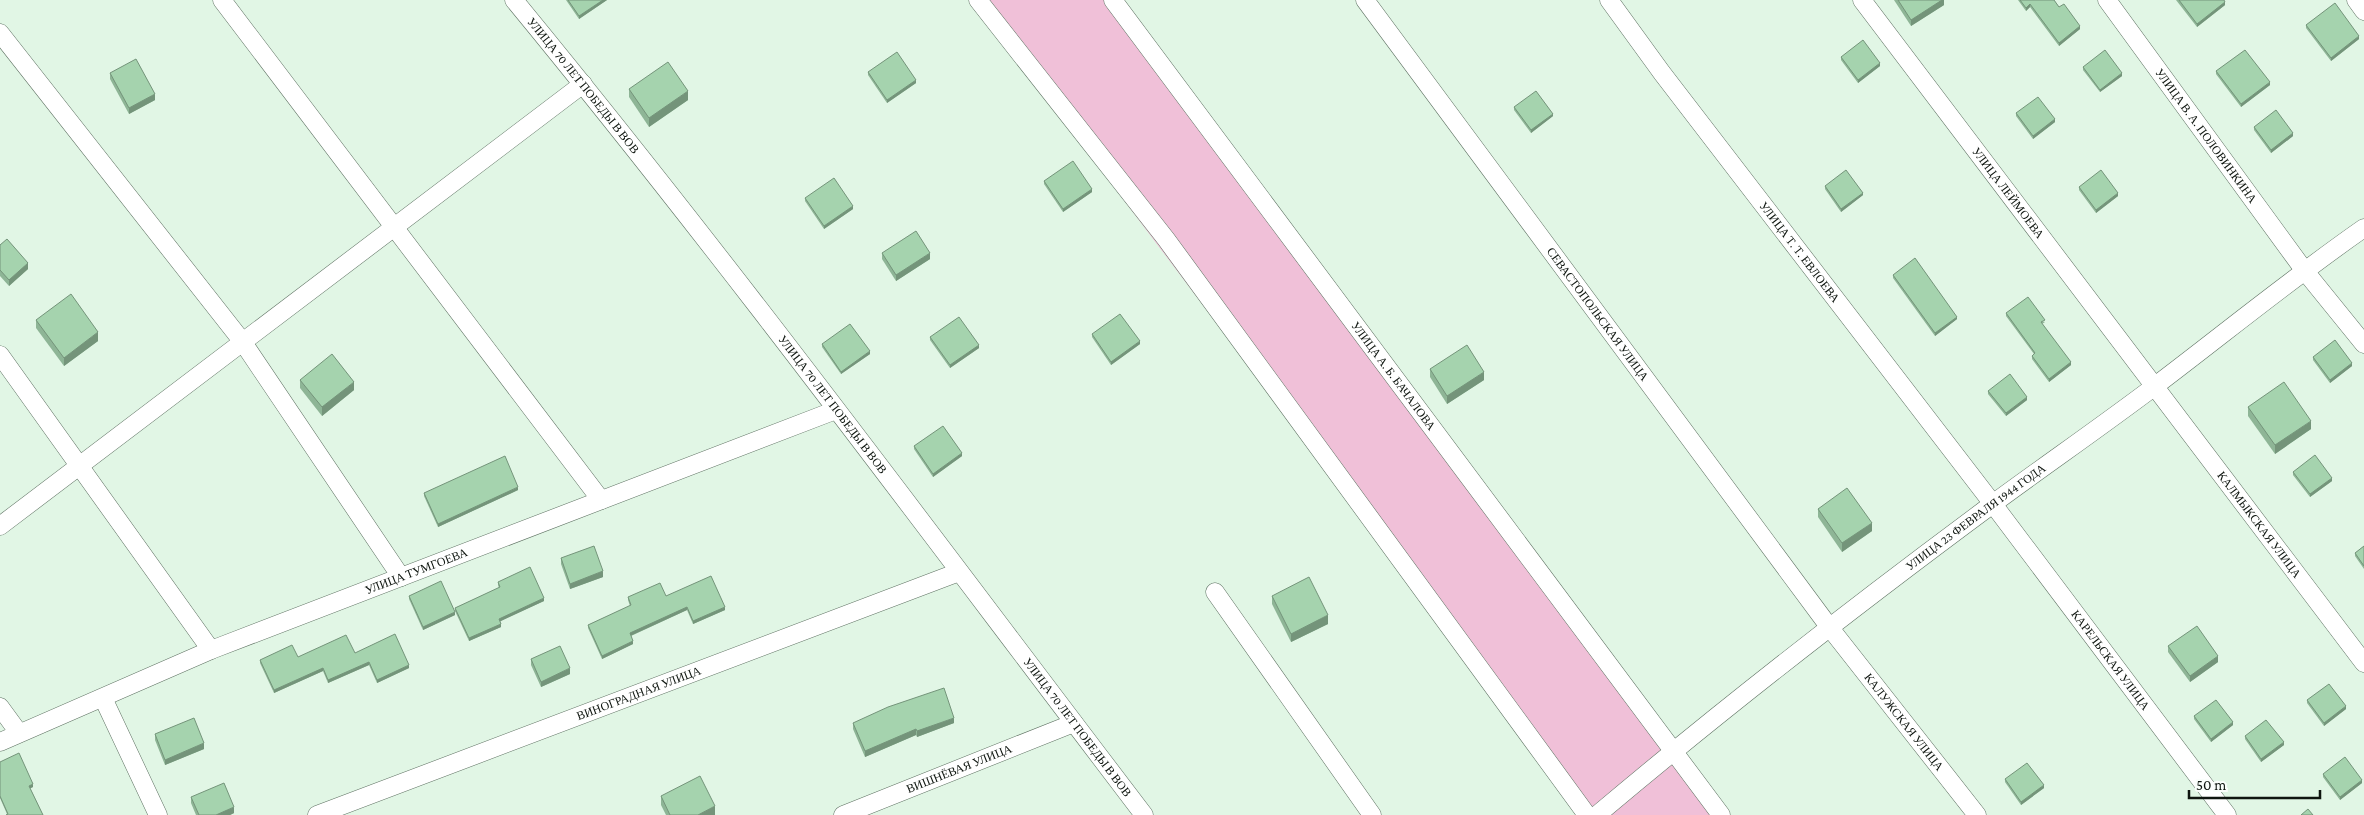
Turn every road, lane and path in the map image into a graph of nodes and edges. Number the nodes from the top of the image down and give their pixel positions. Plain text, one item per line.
1 (222, 0) edge
2 (514, 0) edge
3 (978, 0) edge
4 (1113, 0) edge
5 (1365, 0) edge
6 (1609, 0) edge
7 (1862, 0) edge
8 (2107, 0) edge
9 (2356, 0) edge
10 (2364, 11) edge
11 (0, 33) edge
12 (583, 84) junction
13 (395, 226) junction
14 (2364, 228) edge
15 (2304, 270) junction
16 (242, 340) junction
17 (2364, 344) edge
18 (0, 354) edge
19 (2155, 386) junction
20 (836, 410) junction
21 (79, 466) junction
22 (601, 500) junction
23 (1993, 504) junction
24 (0, 526) edge
25 (959, 572) junction
26 (400, 577) junction
27 (1215, 592) dead end
28 (1830, 628) junction
29 (211, 650) junction
30 (2364, 663) edge
31 (103, 698) junction
32 (0, 707) edge
33 (1074, 723) junction
34 (19, 733) junction
35 (0, 742) edge
36 (1674, 750) junction
37 (158, 815) edge
38 (317, 815) edge
39 (843, 815) edge
40 (1144, 815) edge
41 (1372, 815) edge
42 (1588, 815) edge
43 (1597, 815) edge
44 (1722, 815) edge
45 (1977, 815) edge
46 (2227, 815) edge

1 - 13 street
2 - 12 street, УЛИЦА 70 ЛЕТ ПОБЕДЫ В ВОВ
3 - 42 street
4 - 36 street, УЛИЦА А. Б. БАЧАЛОВА
5 - 28 street, СЕВАСТОПОЛЬСКАЯ УЛИЦА
6 - 23 street, УЛИЦА Т. Т. ЕВЛОЕВА
7 - 19 street, УЛИЦА ЛЕЙМОЕВА
8 - 15 street, УЛИЦА В. А. ПОЛОВИНКИНА
9 - 10 street
11 - 16 street
12 - 13 street
12 - 20 street, УЛИЦА 70 ЛЕТ ПОБЕДЫ В ВОВ
13 - 16 street
13 - 22 street
14 - 15 street, УЛИЦА 23 ФЕВРАЛЯ 1944 ГОДА
15 - 17 street, УЛИЦА В. А. ПОЛОВИНКИНА
15 - 19 street, УЛИЦА 23 ФЕВРАЛЯ 1944 ГОДА
16 - 21 street
16 - 26 street
18 - 21 street
19 - 23 street, УЛИЦА 23 ФЕВРАЛЯ 1944 ГОДА
19 - 30 street, КАЛМЫКСКАЯ УЛИЦА
20 - 22 street, УЛИЦА ТУМГОЕВА
20 - 25 street, УЛИЦА 70 ЛЕТ ПОБЕДЫ В ВОВ
21 - 24 street
21 - 29 street
22 - 26 street, УЛИЦА ТУМГОЕВА
23 - 28 street, УЛИЦА 23 ФЕВРАЛЯ 1944 ГОДА
23 - 46 street, КАРЕЛЬСКАЯ УЛИЦА
25 - 33 street, УЛИЦА 70 ЛЕТ ПОБЕДЫ В ВОВ
25 - 38 street, ВИНОГРАДНАЯ УЛИЦА
26 - 29 street, УЛИЦА ТУМГОЕВА
27 - 41 street
28 - 36 street, УЛИЦА 23 ФЕВРАЛЯ 1944 ГОДА
28 - 45 street, КАЛУЖСКАЯ УЛИЦА
29 - 31 street, УЛИЦА ТУМГОЕВА
31 - 34 street, УЛИЦА ТУМГОЕВА
31 - 37 street
32 - 34 street
33 - 39 street, ВИШНЁВАЯ УЛИЦА
33 - 40 street, УЛИЦА 70 ЛЕТ ПОБЕДЫ В ВОВ
34 - 35 street, УЛИЦА ТУМГОЕВА
36 - 43 street, УЛИЦА 23 ФЕВРАЛЯ 1944 ГОДА
36 - 44 street, УЛИЦА А. Б. БАЧАЛОВА

